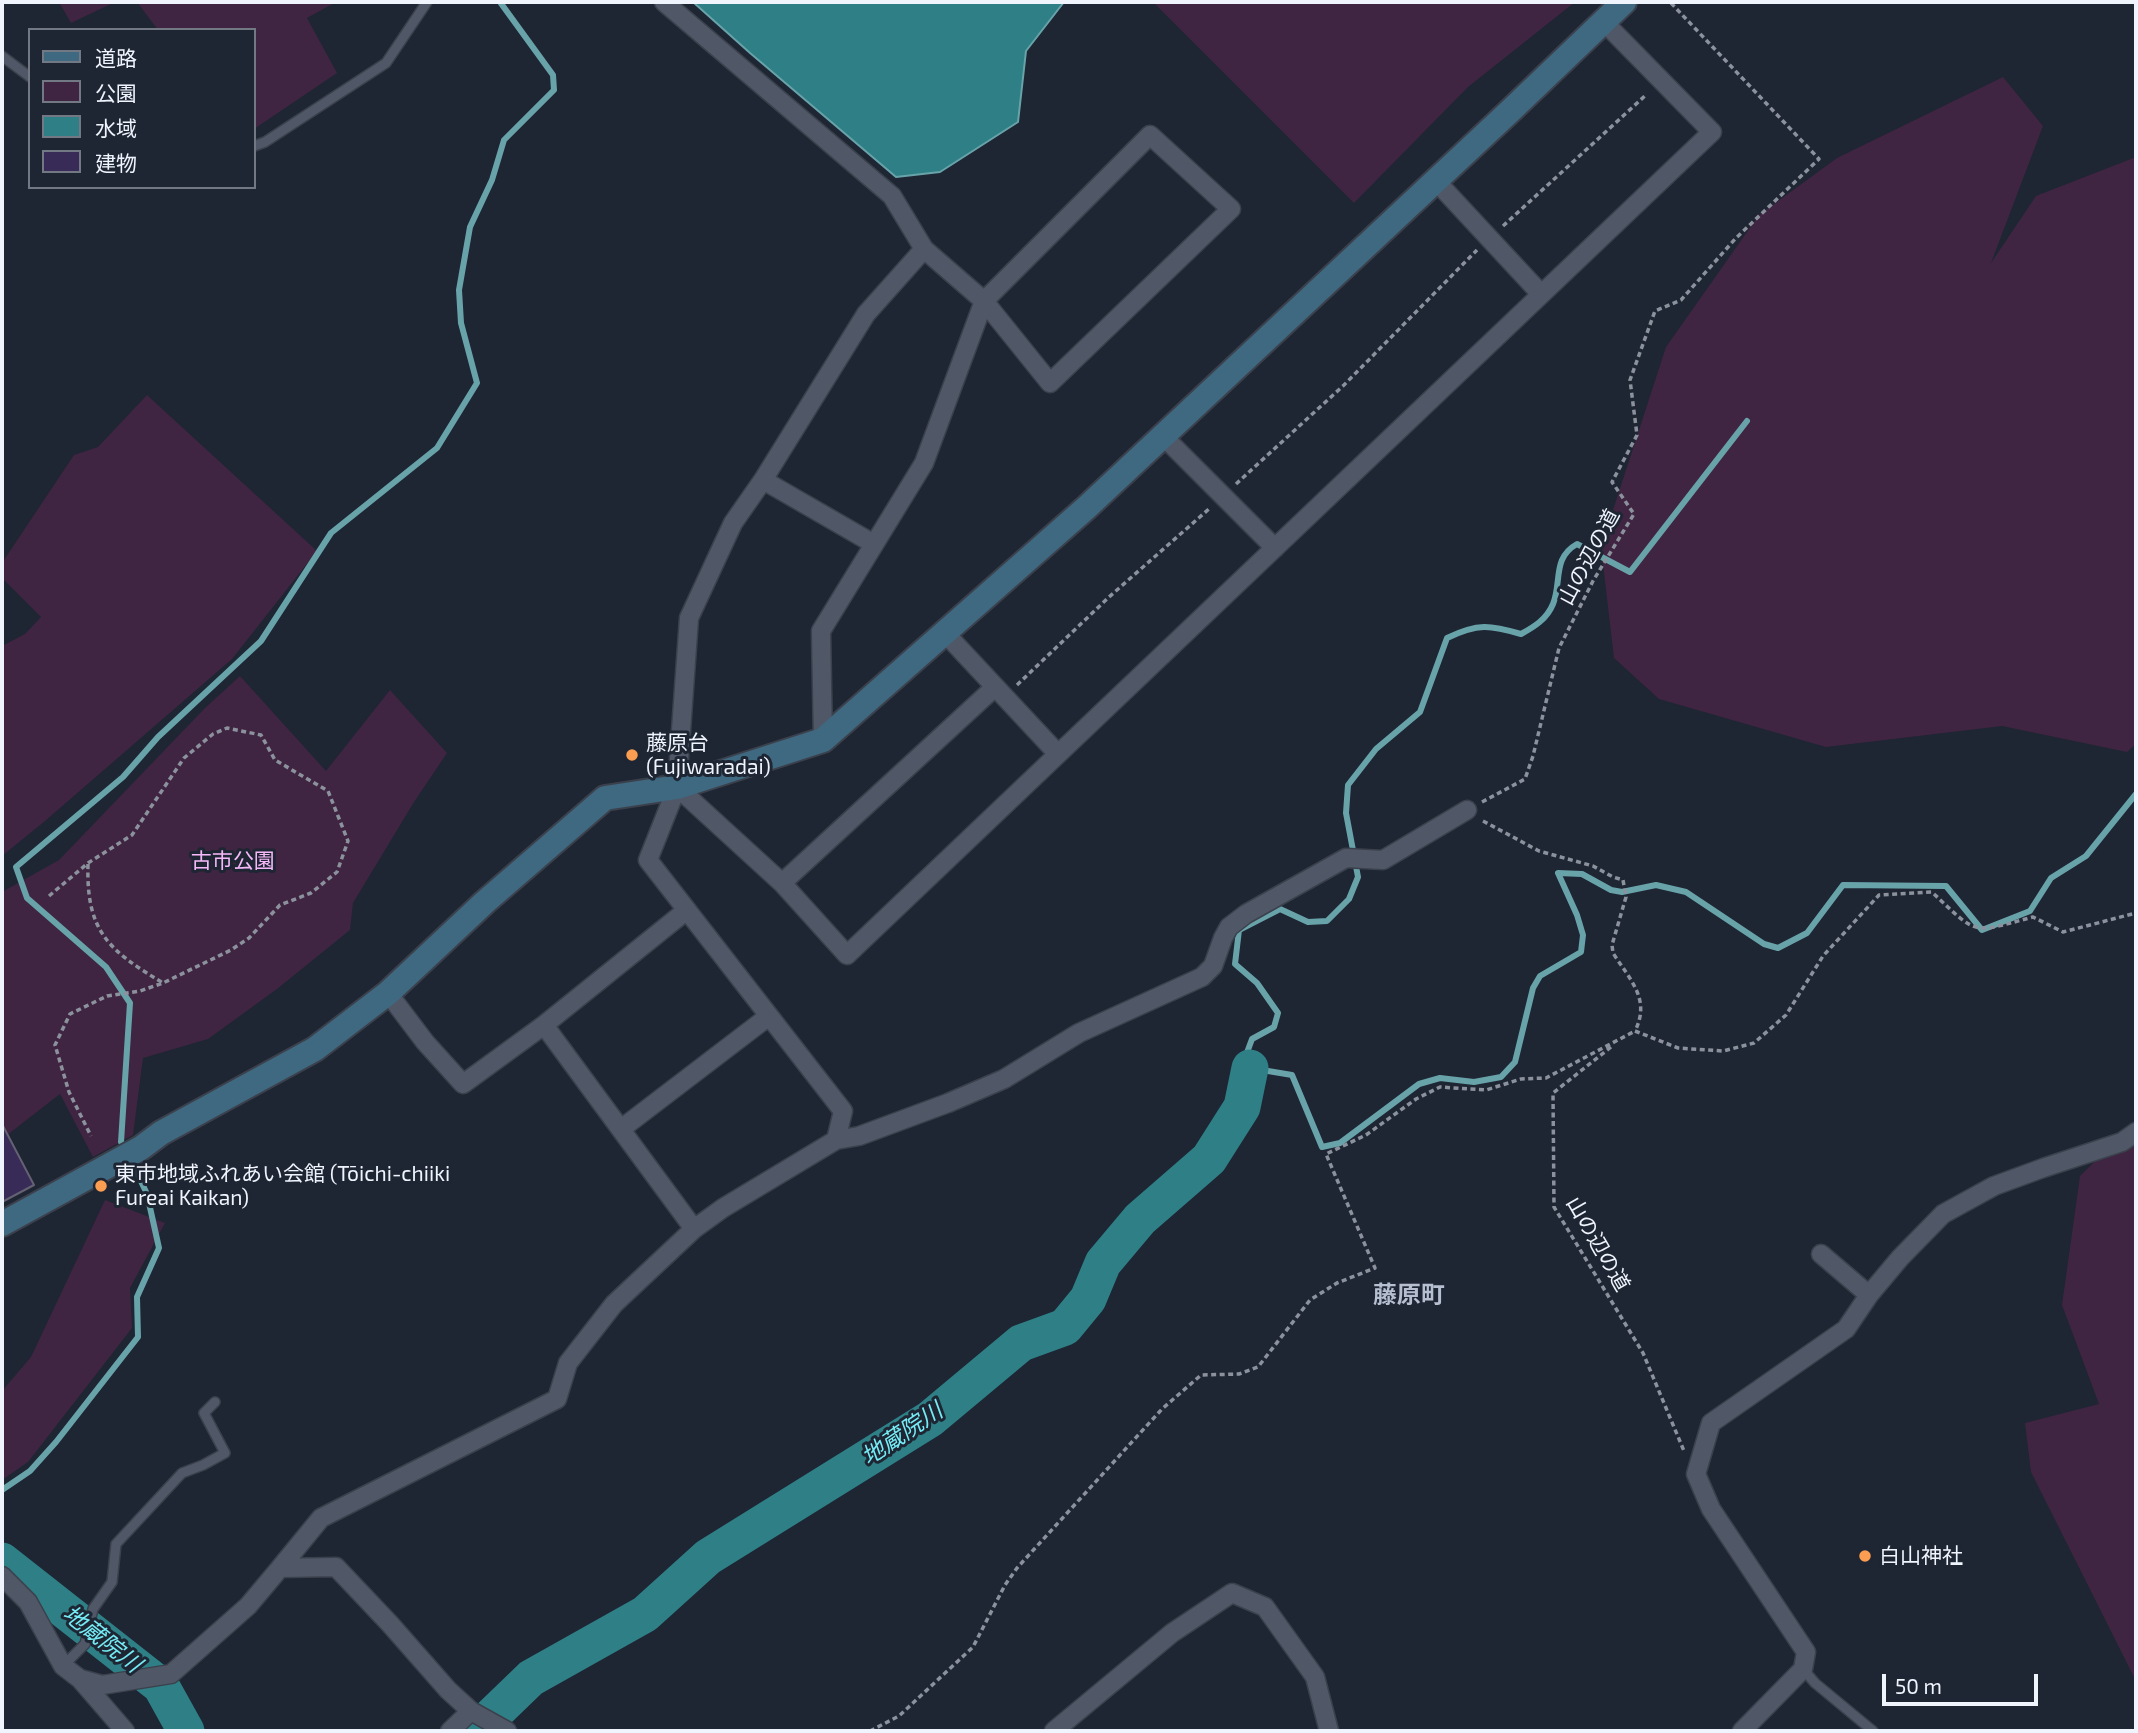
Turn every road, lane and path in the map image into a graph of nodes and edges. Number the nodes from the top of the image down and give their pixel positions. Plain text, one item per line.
1 (426, 2) edge
2 (664, 2) edge
3 (1624, 2) edge
4 (1670, 2) edge
5 (1603, 21) junction
6 (2, 56) edge
7 (28, 76) edge
8 (1661, 80) junction
9 (256, 145) edge
10 (1436, 181) junction
11 (1489, 238) junction
12 (924, 249) junction
13 (1541, 294) junction
14 (984, 301) junction
15 (1163, 436) junction
16 (763, 480) junction
17 (1223, 496) junction
18 (874, 544) junction
19 (1275, 548) junction
20 (944, 633) junction
21 (1000, 692) junction
22 (823, 740) junction
23 (1058, 754) junction
24 (677, 787) junction
25 (1467, 810) junction
26 (88, 863) junction
27 (782, 883) junction
28 (49, 896) dead end
29 (687, 910) junction
30 (2136, 913) edge
31 (163, 983) junction
32 (388, 992) junction
33 (769, 1016) junction
34 (544, 1025) junction
35 (1635, 1031) junction
36 (1618, 1042) junction
37 (621, 1129) junction
38 (2136, 1132) edge
39 (91, 1136) dead end
40 (836, 1140) junction
41 (2, 1224) edge
42 (694, 1229) junction
43 (1821, 1254) dead end
44 (1869, 1295) junction
45 (215, 1402) dead end
46 (1696, 1474) junction
47 (280, 1568) junction
48 (2, 1576) edge
49 (63, 1666) junction
50 (1803, 1669) junction
51 (80, 1679) junction
52 (471, 1711) junction
53 (125, 1731) edge
54 (450, 1731) edge
55 (507, 1731) edge
56 (870, 1731) edge
57 (1054, 1731) edge
58 (1329, 1731) edge
59 (1742, 1731) edge
60 (1872, 1731) edge

1 - 9 lane
2 - 12 street
3 - 5 street
4 - 25 path, 山の辺の道
5 - 8 street
5 - 10 street
6 - 7 lane
8 - 11 path
8 - 13 street
10 - 11 street
10 - 15 street
11 - 13 street
11 - 17 path
12 - 14 street
12 - 16 street
13 - 19 street
14 - 14 street
14 - 18 street
15 - 17 street
15 - 20 street
16 - 18 street
16 - 24 street
17 - 19 street
17 - 21 path
18 - 22 street
19 - 23 street
20 - 21 street
20 - 22 street
21 - 23 street
21 - 27 street
22 - 24 street
23 - 27 street
24 - 27 street
24 - 29 street
24 - 32 street
25 - 35 path
25 - 40 street
26 - 28 path
26 - 31 path
26 - 31 path
29 - 33 street
29 - 34 street
30 - 35 path
31 - 39 path
32 - 34 street
32 - 41 street
33 - 37 street
33 - 40 street
34 - 37 street
35 - 36 path
36 - 46 path, 山の辺の道
36 - 56 path
37 - 42 street
38 - 44 street
40 - 42 street
42 - 47 street
43 - 44 street
44 - 46 street
45 - 49 lane
46 - 50 street
47 - 51 street
47 - 52 street
48 - 49 street
49 - 51 street
50 - 59 street
50 - 60 lane
51 - 53 street
52 - 54 street
52 - 55 street
57 - 58 street

